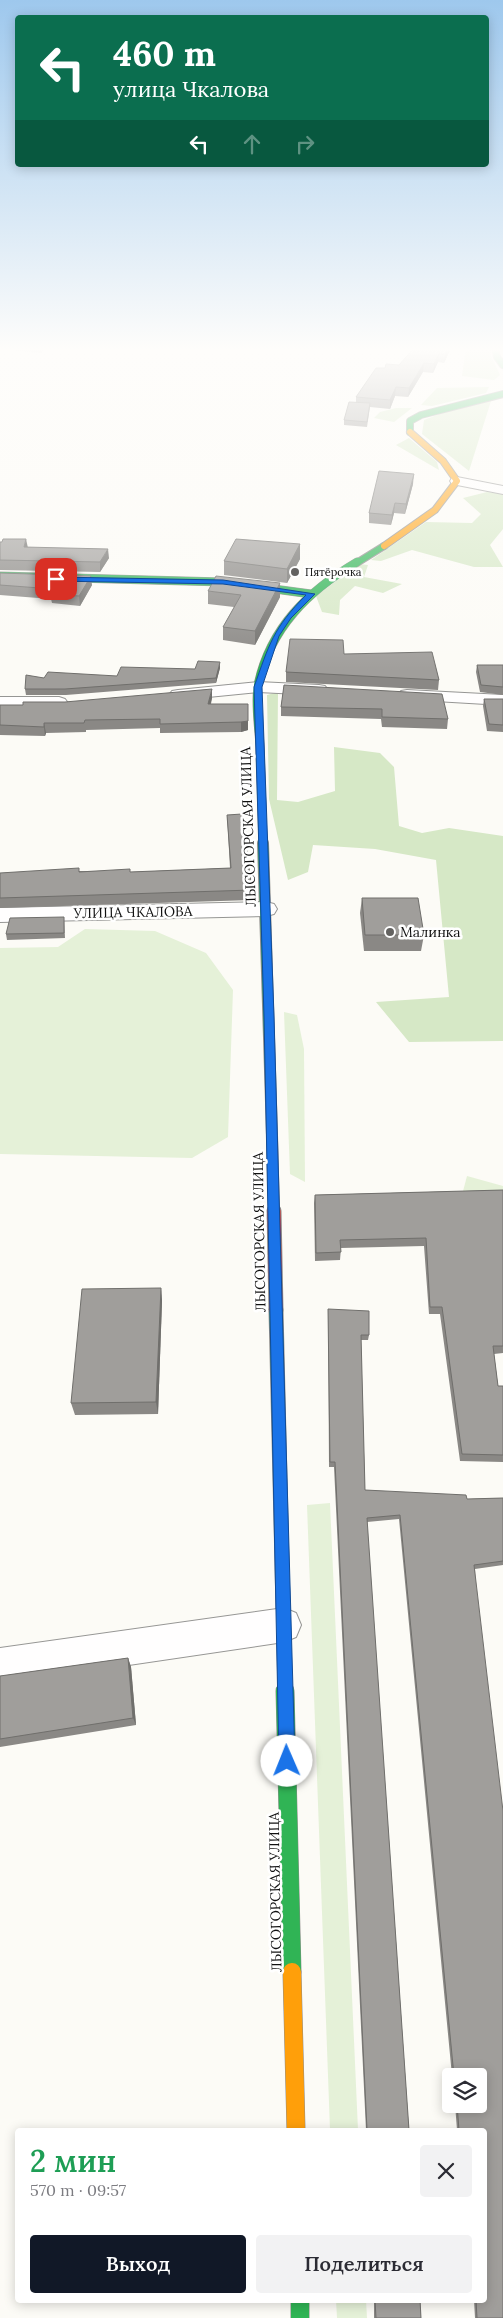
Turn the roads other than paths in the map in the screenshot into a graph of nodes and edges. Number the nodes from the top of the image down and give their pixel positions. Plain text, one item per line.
1 (437, 456) edge
2 (457, 481) junction
3 (503, 490) edge
4 (0, 576) edge
5 (311, 594) junction
6 (258, 687) junction
7 (337, 691) edge
8 (386, 694) edge
9 (162, 696) edge
10 (503, 700) edge
11 (76, 702) edge
12 (0, 703) edge
13 (266, 909) junction
14 (0, 915) edge
15 (284, 1625) junction
16 (0, 1666) edge
17 (296, 2128) edge
18 (300, 2303) edge
19 (300, 2318) edge

1 - 2 street
2 - 3 street
2 - 5 street, ЛЫСОГОРСКАЯ УЛИЦА
4 - 5 street
5 - 6 street, ЛЫСОГОРСКАЯ УЛИЦА
6 - 7 street
6 - 9 street
6 - 13 street, ЛЫСОГОРСКАЯ УЛИЦА
8 - 10 street
11 - 12 street
13 - 14 street, УЛИЦА ЧКАЛОВА
13 - 15 street, ЛЫСОГОРСКАЯ УЛИЦА
15 - 16 street
15 - 17 street, ЛЫСОГОРСКАЯ УЛИЦА
18 - 19 street

